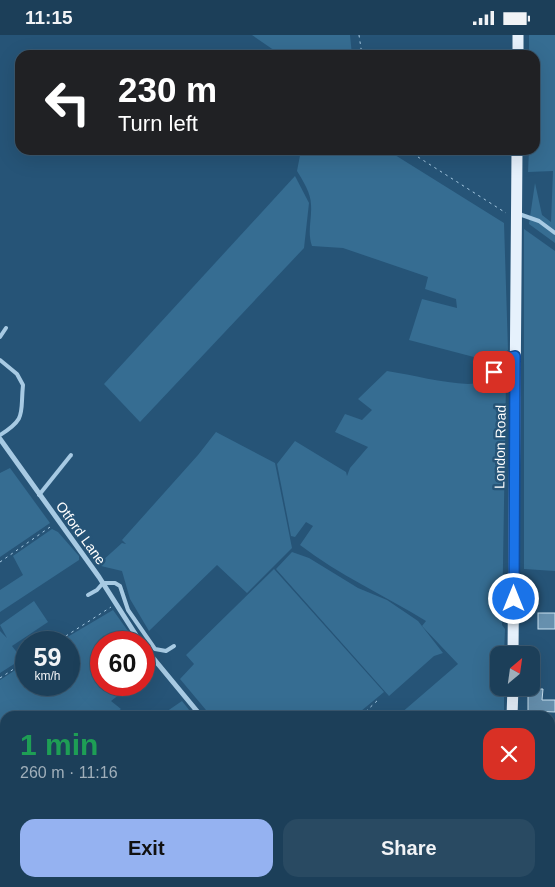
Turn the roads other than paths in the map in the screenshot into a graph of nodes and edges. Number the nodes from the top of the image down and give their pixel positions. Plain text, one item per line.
1 (518, 35) edge
2 (518, 50) edge
3 (517, 155) edge
4 (516, 214) junction
5 (555, 233) edge
6 (6, 328) dead end
7 (0, 337) edge
8 (515, 356) junction
9 (0, 360) edge
10 (494, 372) dead end
11 (0, 437) edge
12 (71, 455) dead end
13 (39, 495) junction
14 (103, 583) junction
15 (514, 586) junction
16 (534, 588) dead end
17 (88, 595) dead end
18 (513, 611) junction
19 (534, 611) dead end
20 (133, 631) edge
21 (174, 646) dead end
22 (513, 646) edge
23 (155, 660) edge
24 (513, 696) edge
25 (197, 711) edge
26 (512, 711) edge

1 - 2 main road
3 - 4 main road, London Road
4 - 5 lane
4 - 8 main road, London Road
6 - 7 lane
8 - 10 lane
8 - 15 main road, London Road
9 - 11 lane
11 - 13 street, Otford Lane
12 - 13 lane
13 - 14 street, Otford Lane
14 - 17 lane
14 - 20 street, Otford Lane
14 - 21 lane
15 - 16 lane
15 - 18 main road, London Road
18 - 19 lane
18 - 22 main road, London Road
23 - 25 street
24 - 26 main road

